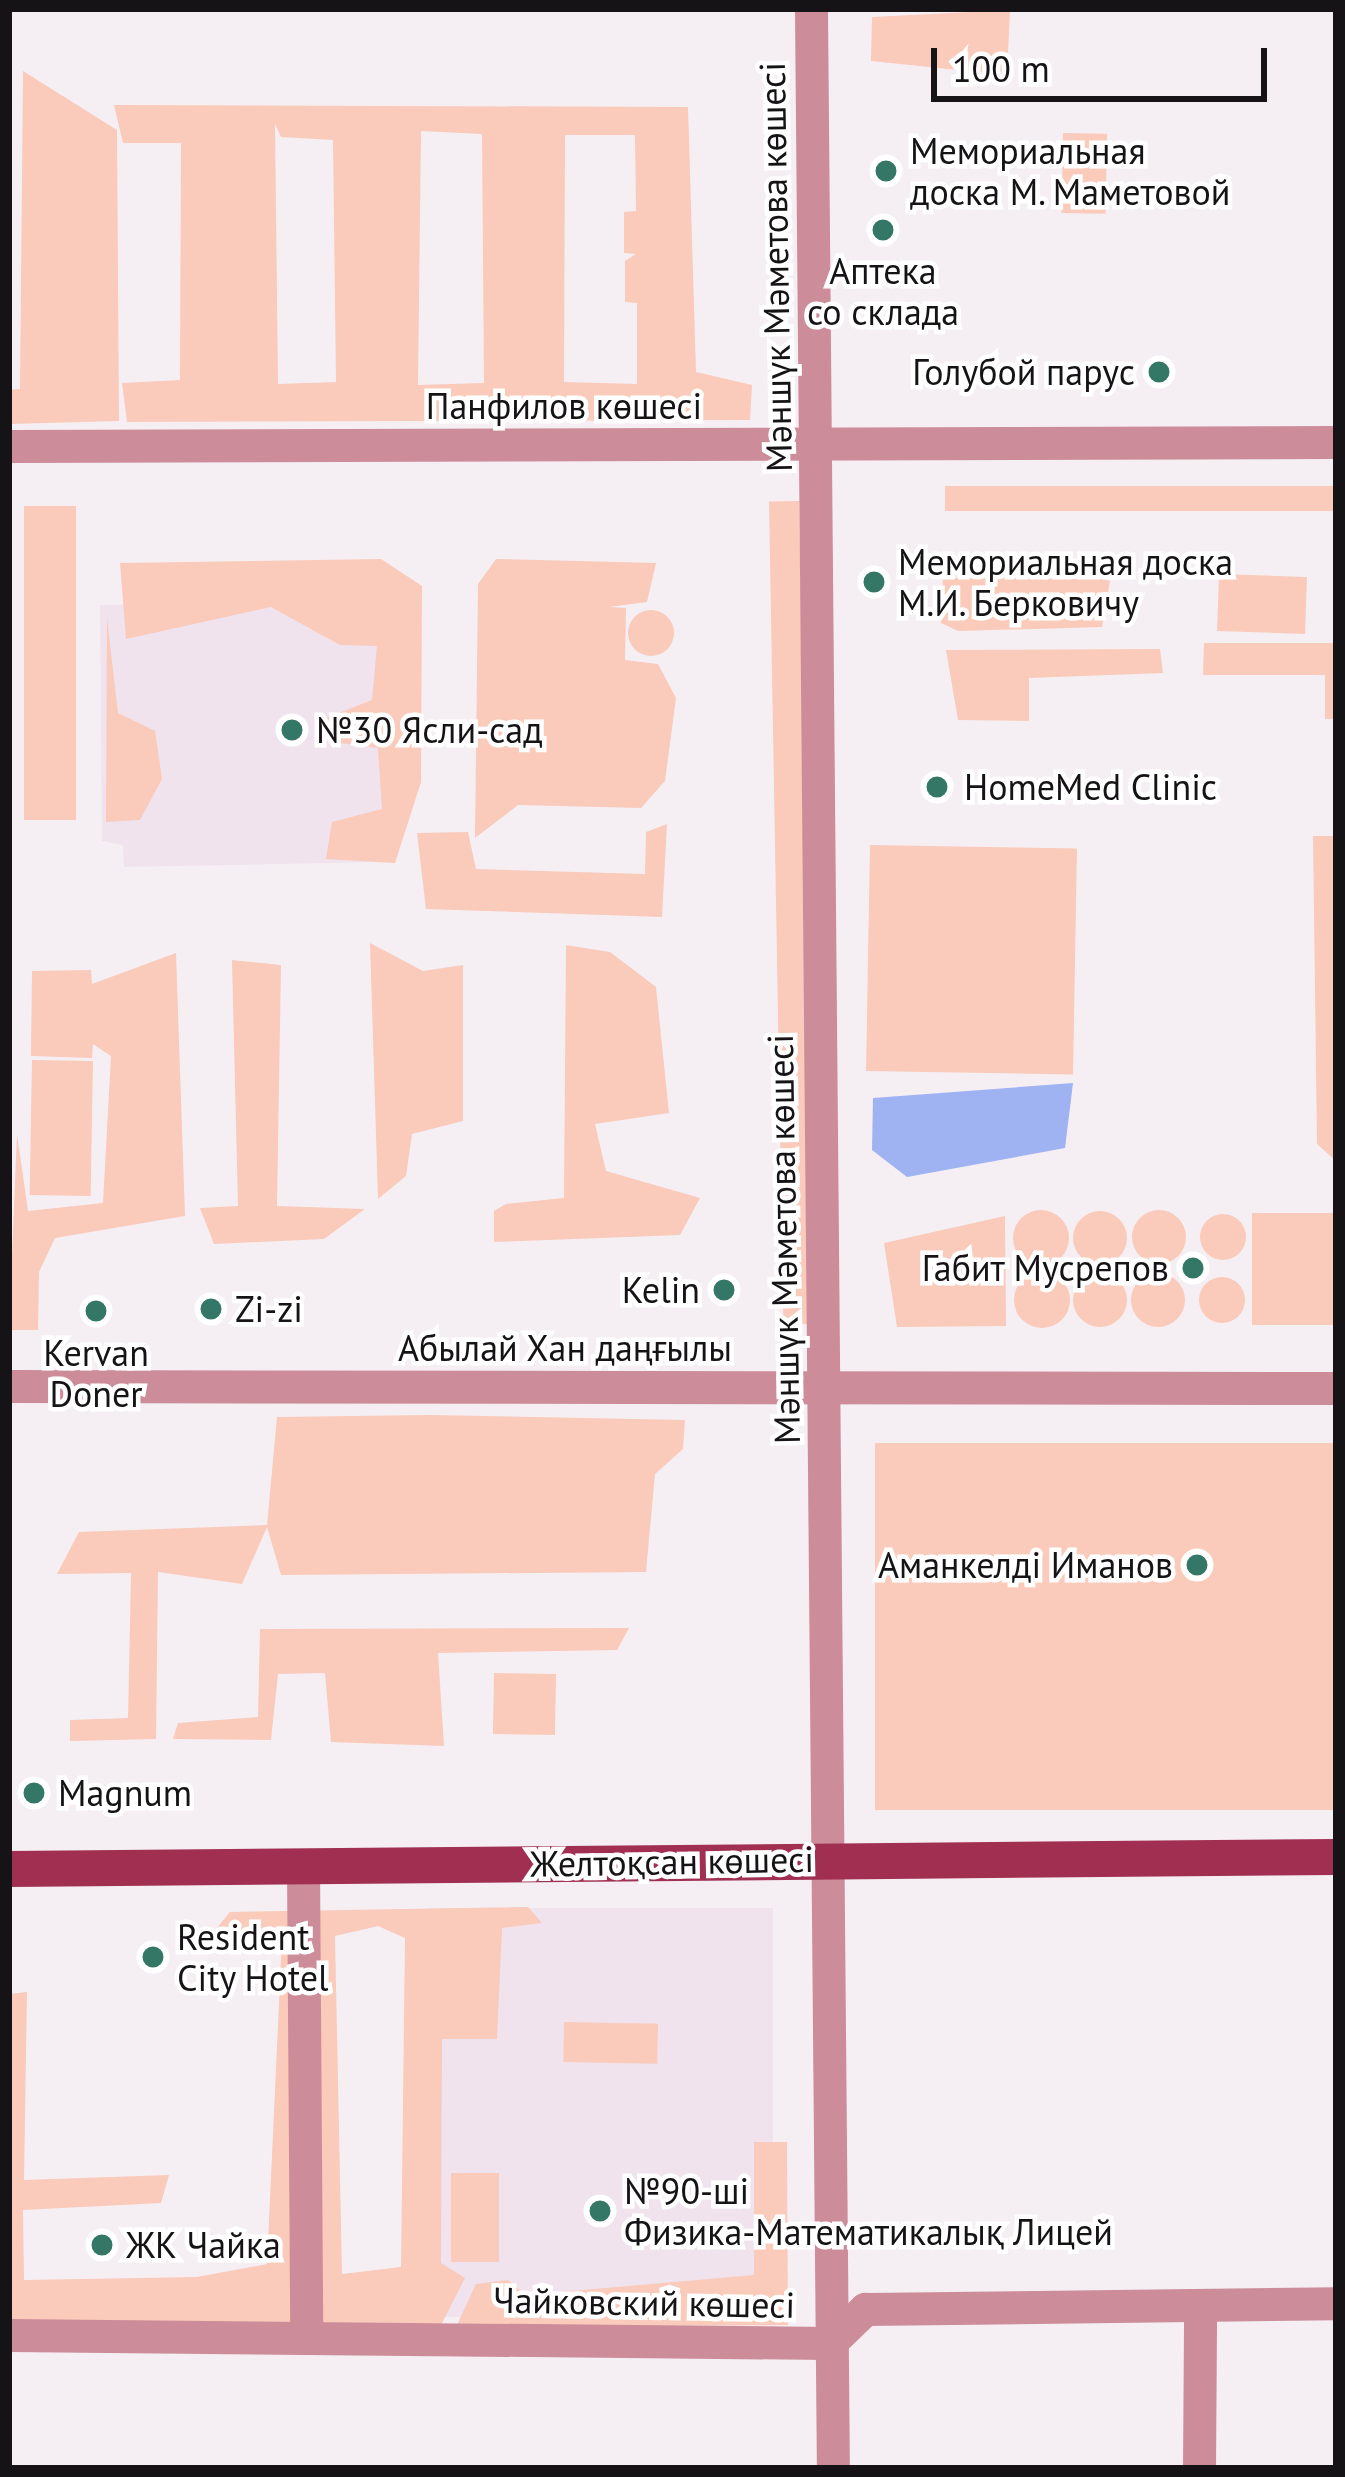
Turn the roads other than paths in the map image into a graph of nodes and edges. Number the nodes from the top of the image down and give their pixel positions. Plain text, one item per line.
1 (811, 9) edge
2 (1336, 442) edge
3 (816, 445) junction
4 (9, 446) edge
5 (9, 1387) edge
6 (825, 1387) junction
7 (1336, 1388) edge
8 (1336, 1857) edge
9 (824, 1859) junction
10 (303, 1866) junction
11 (9, 1869) edge
12 (1336, 2303) edge
13 (1200, 2307) junction
14 (9, 2335) edge
15 (306, 2338) junction
16 (830, 2343) junction
17 (833, 2468) edge
18 (1199, 2468) edge

1 - 3 street, Мәншүк Мәметова көшесі
2 - 3 street, Панфилов көшесі
3 - 4 street, Панфилов көшесі
3 - 6 street, Мәншүк Мәметова көшесі
5 - 6 street, Абылай Хан даңғылы
6 - 7 street, Абылай Хан даңғылы
6 - 9 street, Мәншүк Мәметова көшесі
8 - 9 main road, Желтоқсан көшесі
9 - 10 main road, Желтоқсан көшесі
9 - 16 street, Мәншүк Мәметова көшесі
10 - 11 main road, Желтоқсан көшесі
10 - 15 street
12 - 13 street, Чайковский көшесі
13 - 16 street, Чайковский көшесі
13 - 18 street
14 - 15 street, Чайковский көшесі
15 - 16 street, Чайковский көшесі
16 - 17 street, Мәншүк Мәметова көшесі

